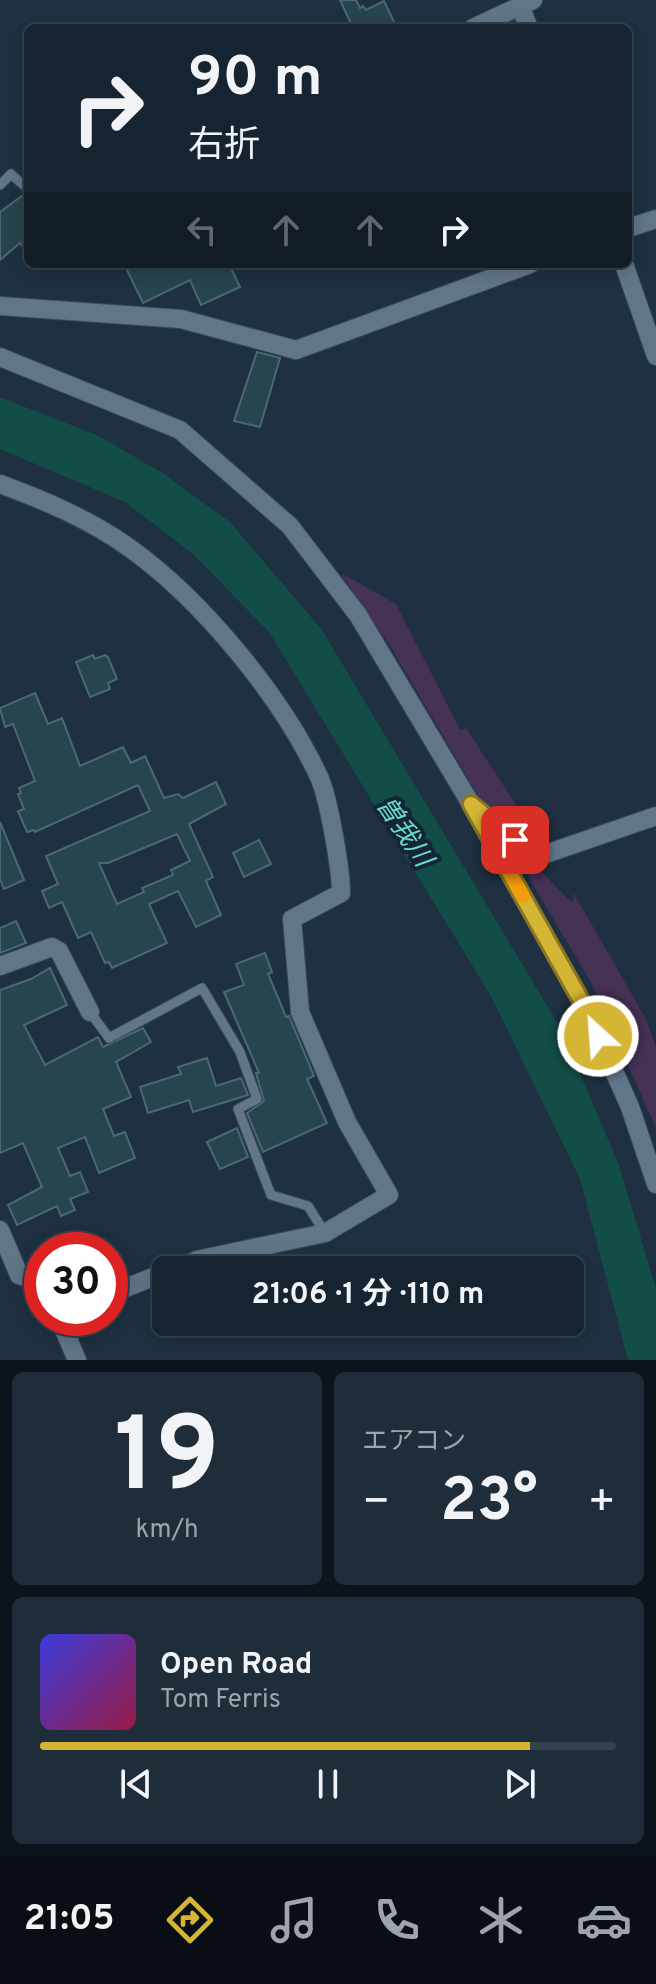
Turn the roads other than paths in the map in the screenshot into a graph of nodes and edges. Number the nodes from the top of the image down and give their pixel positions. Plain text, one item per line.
1 (527, 3) edge
2 (482, 24) edge
3 (529, 24) edge
4 (0, 185) edge
5 (24, 185) edge
6 (656, 219) edge
7 (632, 227) edge
8 (519, 268) edge
9 (625, 268) edge
10 (0, 306) edge
11 (656, 356) edge
12 (0, 357) edge
13 (0, 484) edge
14 (471, 804) junction
15 (656, 816) edge
16 (0, 966) edge
17 (90, 1012) joint
18 (656, 1184) edge
19 (0, 1230) edge
20 (325, 1233) junction
21 (216, 1256) edge
22 (24, 1277) edge
23 (152, 1278) edge
24 (128, 1287) edge
25 (67, 1336) edge
26 (77, 1360) edge

1 - 2 street
1 - 3 street
4 - 5 lane
6 - 7 street
8 - 10 street
9 - 11 street
12 - 14 street
13 - 20 street
14 - 15 street
14 - 18 street
16 - 17 street
17 - 20 lane
19 - 22 street
20 - 21 street
23 - 24 street
25 - 26 street

